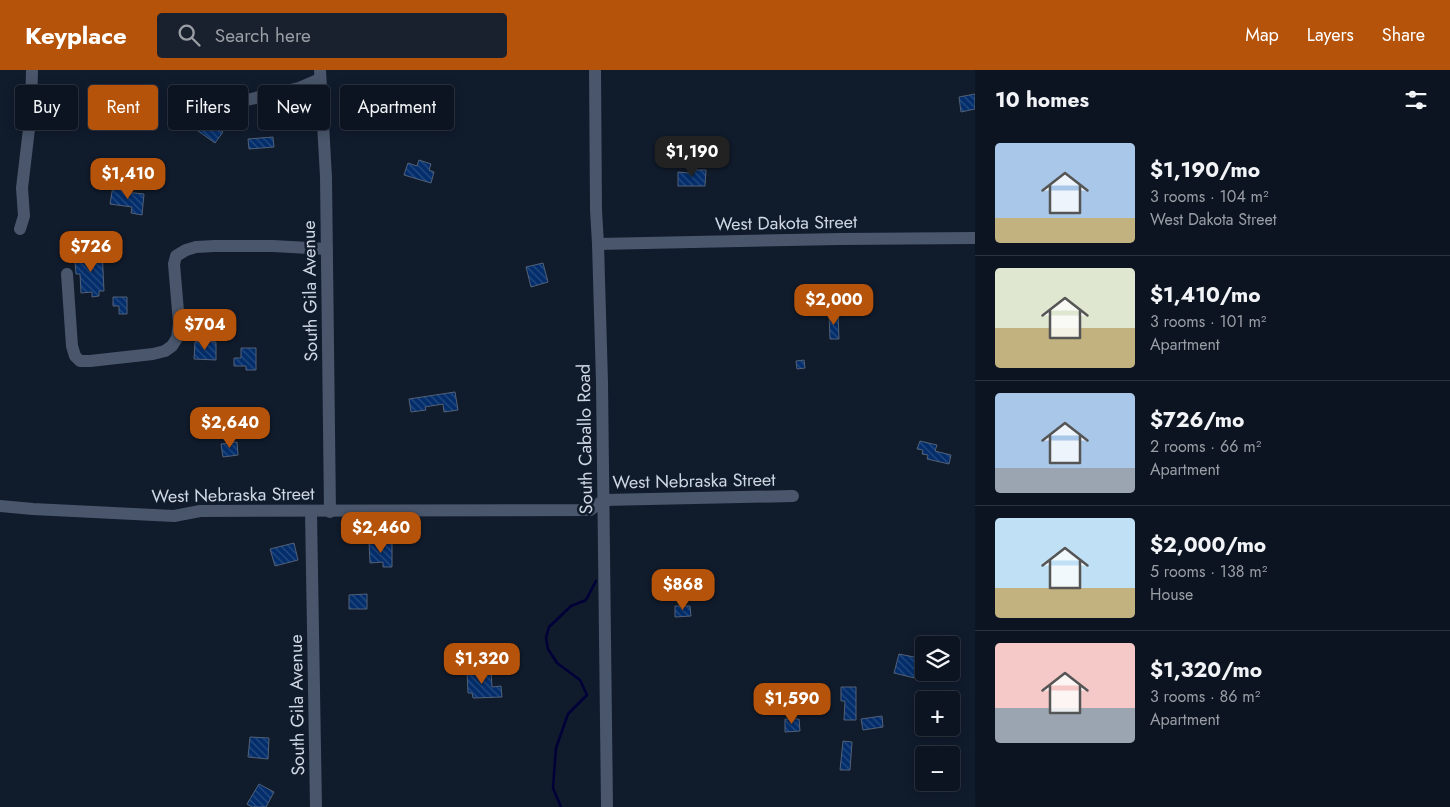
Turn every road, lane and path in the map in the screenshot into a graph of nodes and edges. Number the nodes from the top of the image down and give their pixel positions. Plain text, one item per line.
1 (32, 70) edge
2 (595, 70) edge
3 (320, 74) edge
4 (248, 100) edge
5 (20, 229) dead end
6 (975, 238) edge
7 (598, 244) junction
8 (327, 248) junction
9 (67, 274) dead end
10 (793, 496) dead end
11 (604, 500) junction
12 (0, 506) edge
13 (311, 512) junction
14 (330, 512) junction
15 (316, 807) edge
16 (606, 807) edge

1 - 5 street
2 - 7 street, South Caballo Road
3 - 4 street
3 - 8 street, South Gila Avenue
6 - 7 street, West Dakota Street
7 - 11 street, South Caballo Road
8 - 9 street
8 - 14 street, South Gila Avenue
10 - 11 street, West Nebraska Street
11 - 14 street, West Nebraska Street
11 - 16 street, South Caballo Road
12 - 13 street, West Nebraska Street
13 - 14 street, West Nebraska Street
13 - 15 street, South Gila Avenue

